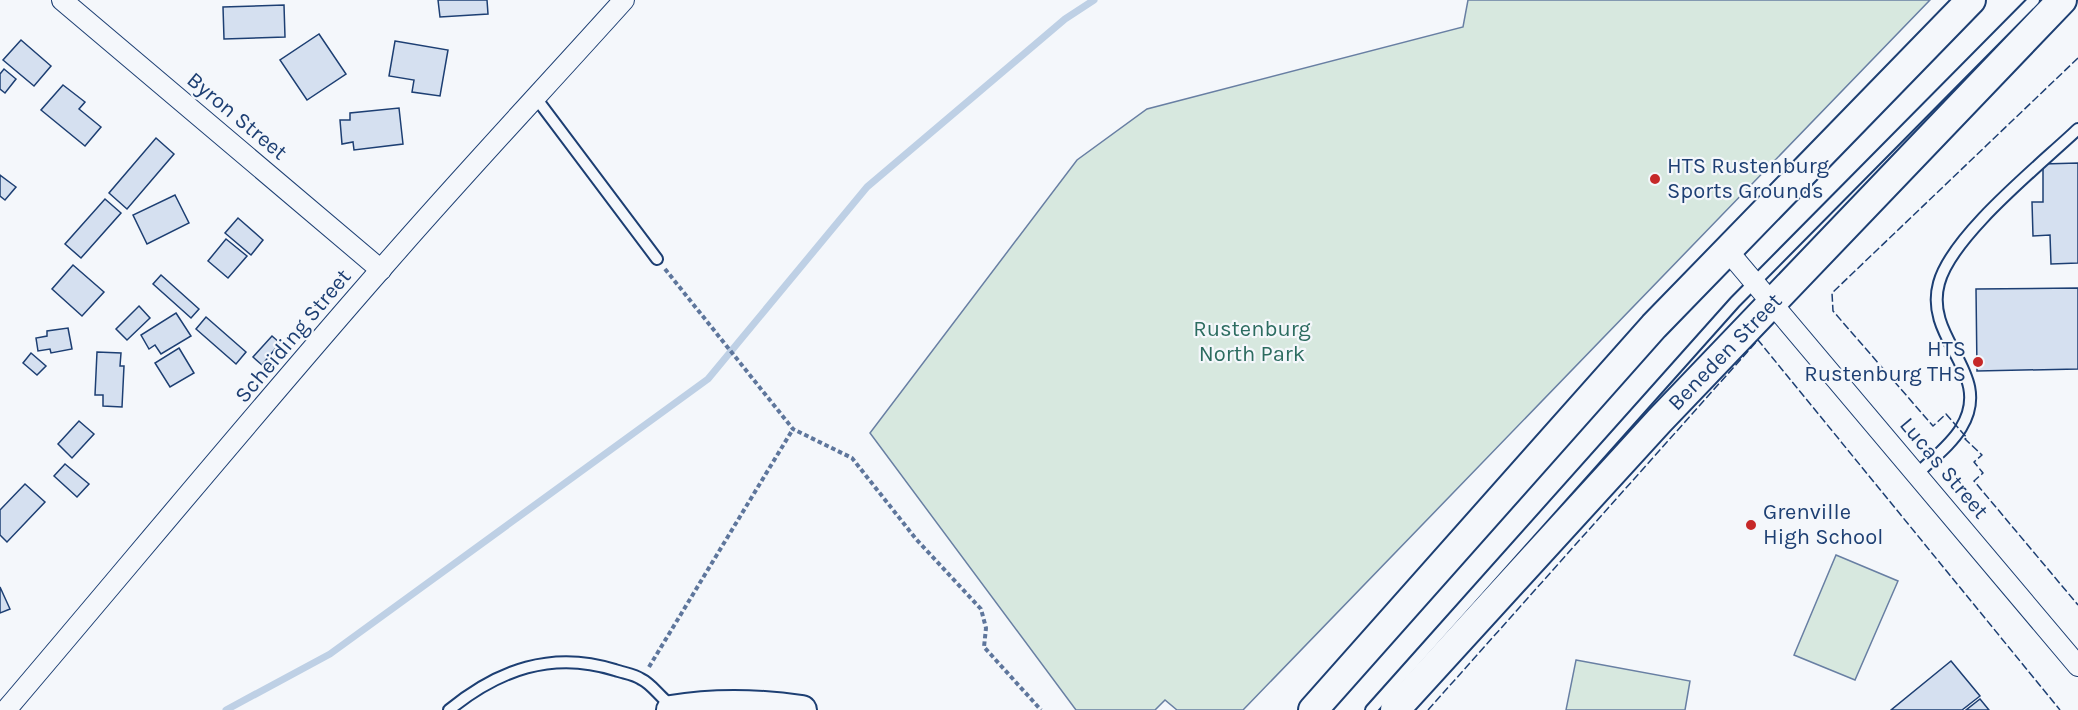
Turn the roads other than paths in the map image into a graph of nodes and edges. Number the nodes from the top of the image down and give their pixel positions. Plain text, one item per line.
1 (62, 0) edge
2 (624, 0) edge
3 (1971, 0) edge
4 (2034, 0) edge
5 (2062, 0) edge
6 (536, 98) junction
7 (2078, 129) edge
8 (1726, 250) junction
9 (657, 259) road end
10 (381, 270) junction
11 (1764, 293) junction
12 (1917, 474) junction
13 (2078, 666) edge
14 (668, 705) edge
15 (6, 710) edge
16 (449, 710) edge
17 (802, 710) edge
18 (1313, 710) edge
19 (1371, 710) edge
20 (1395, 710) edge

1 - 10 street, Byron Street
2 - 6 street, Scheiding Street
3 - 8 main road
4 - 11 lane
5 - 11 main road, Beneden Street
6 - 9 lane
6 - 10 street, Scheiding Street
7 - 12 lane
8 - 11 street, Lucas Street
8 - 18 main road
10 - 15 street, Scheiding Street
11 - 12 street, Lucas Street
11 - 19 lane
11 - 20 main road, Beneden Street
12 - 13 street, Lucas Street
14 - 16 lane
14 - 17 main road

